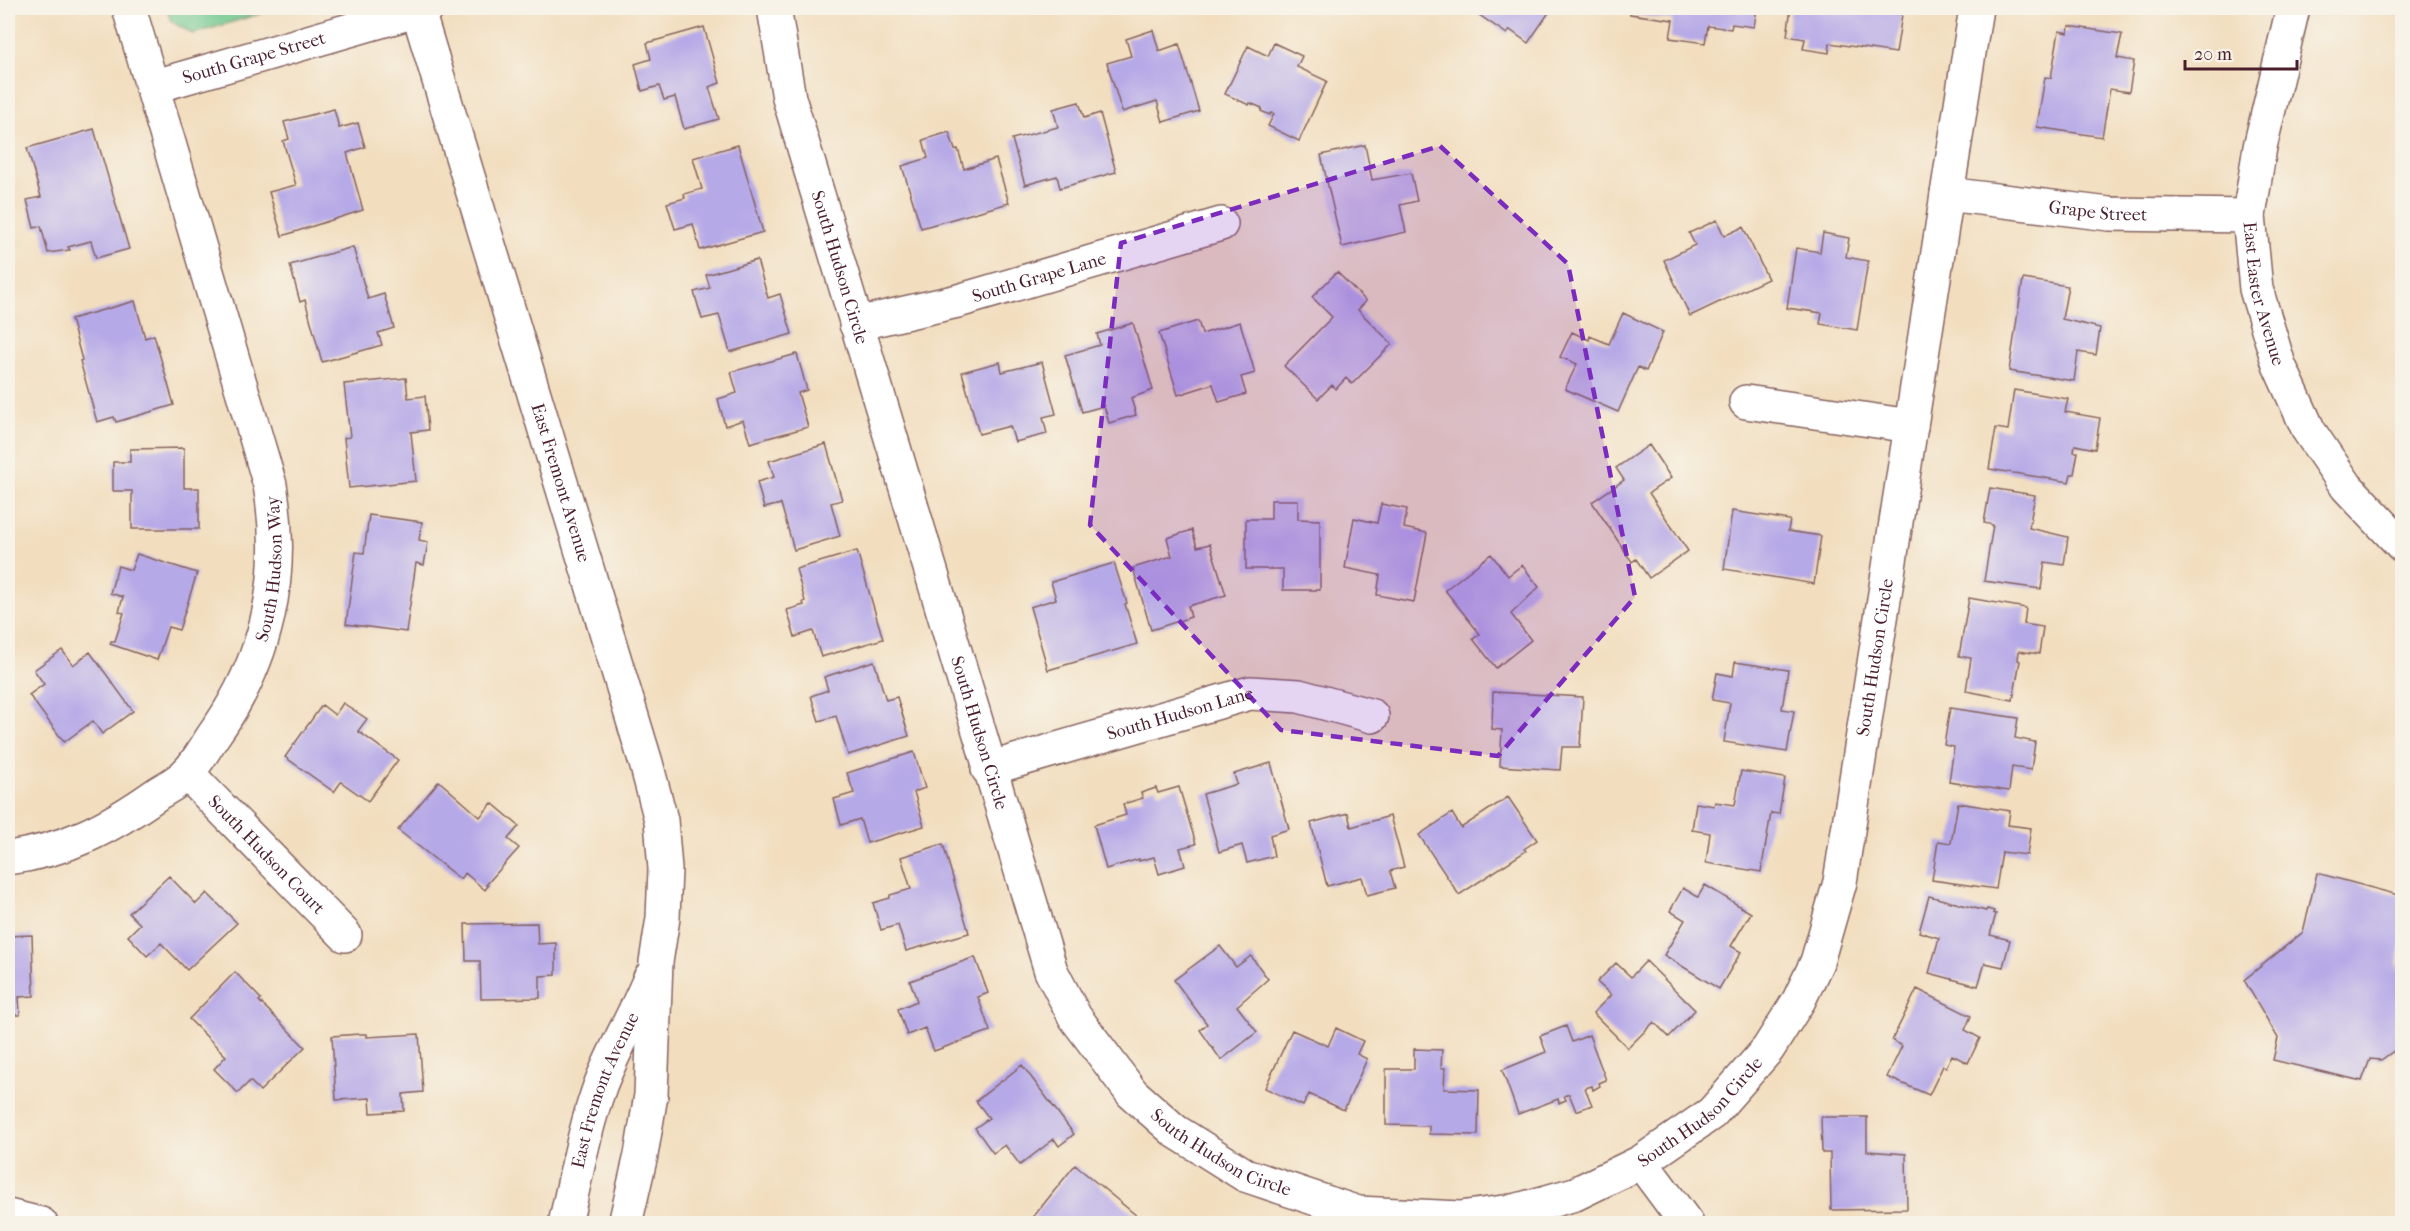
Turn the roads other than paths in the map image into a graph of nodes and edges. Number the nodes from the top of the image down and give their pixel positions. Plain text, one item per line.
1 (129, 8) edge
2 (420, 8) edge
3 (774, 8) edge
4 (1976, 8) edge
5 (2293, 8) edge
6 (152, 87) junction
7 (1947, 194) junction
8 (2249, 216) junction
9 (1221, 224) dead end
10 (856, 324) junction
11 (1746, 402) dead end
12 (1911, 426) junction
13 (2403, 545) edge
14 (1372, 716) dead end
15 (988, 769) junction
16 (187, 773) junction
17 (8, 858) edge
18 (345, 935) dead end
19 (657, 962) junction
20 (1641, 1162) junction
21 (8, 1215) edge
22 (41, 1224) edge
23 (565, 1224) edge
24 (626, 1224) edge
25 (1687, 1224) edge

1 - 6 street, South Hudson Way
2 - 6 street, South Grape Street
2 - 19 street, East Fremont Avenue
3 - 10 street, South Hudson Circle
4 - 7 street, South Hudson Circle
5 - 8 street, East Easter Avenue
6 - 16 street, South Hudson Way
7 - 8 street, Grape Street
7 - 12 street, South Hudson Circle
8 - 13 street, East Easter Avenue
9 - 10 street, South Grape Lane
10 - 15 street, South Hudson Circle
11 - 12 street
12 - 20 street, South Hudson Circle
14 - 15 street, South Hudson Lane
15 - 20 street, South Hudson Circle
16 - 17 street, South Hudson Way
16 - 18 street, South Hudson Court
19 - 23 street, East Fremont Avenue
19 - 24 street, East Fremont Avenue
20 - 25 street
21 - 22 street

